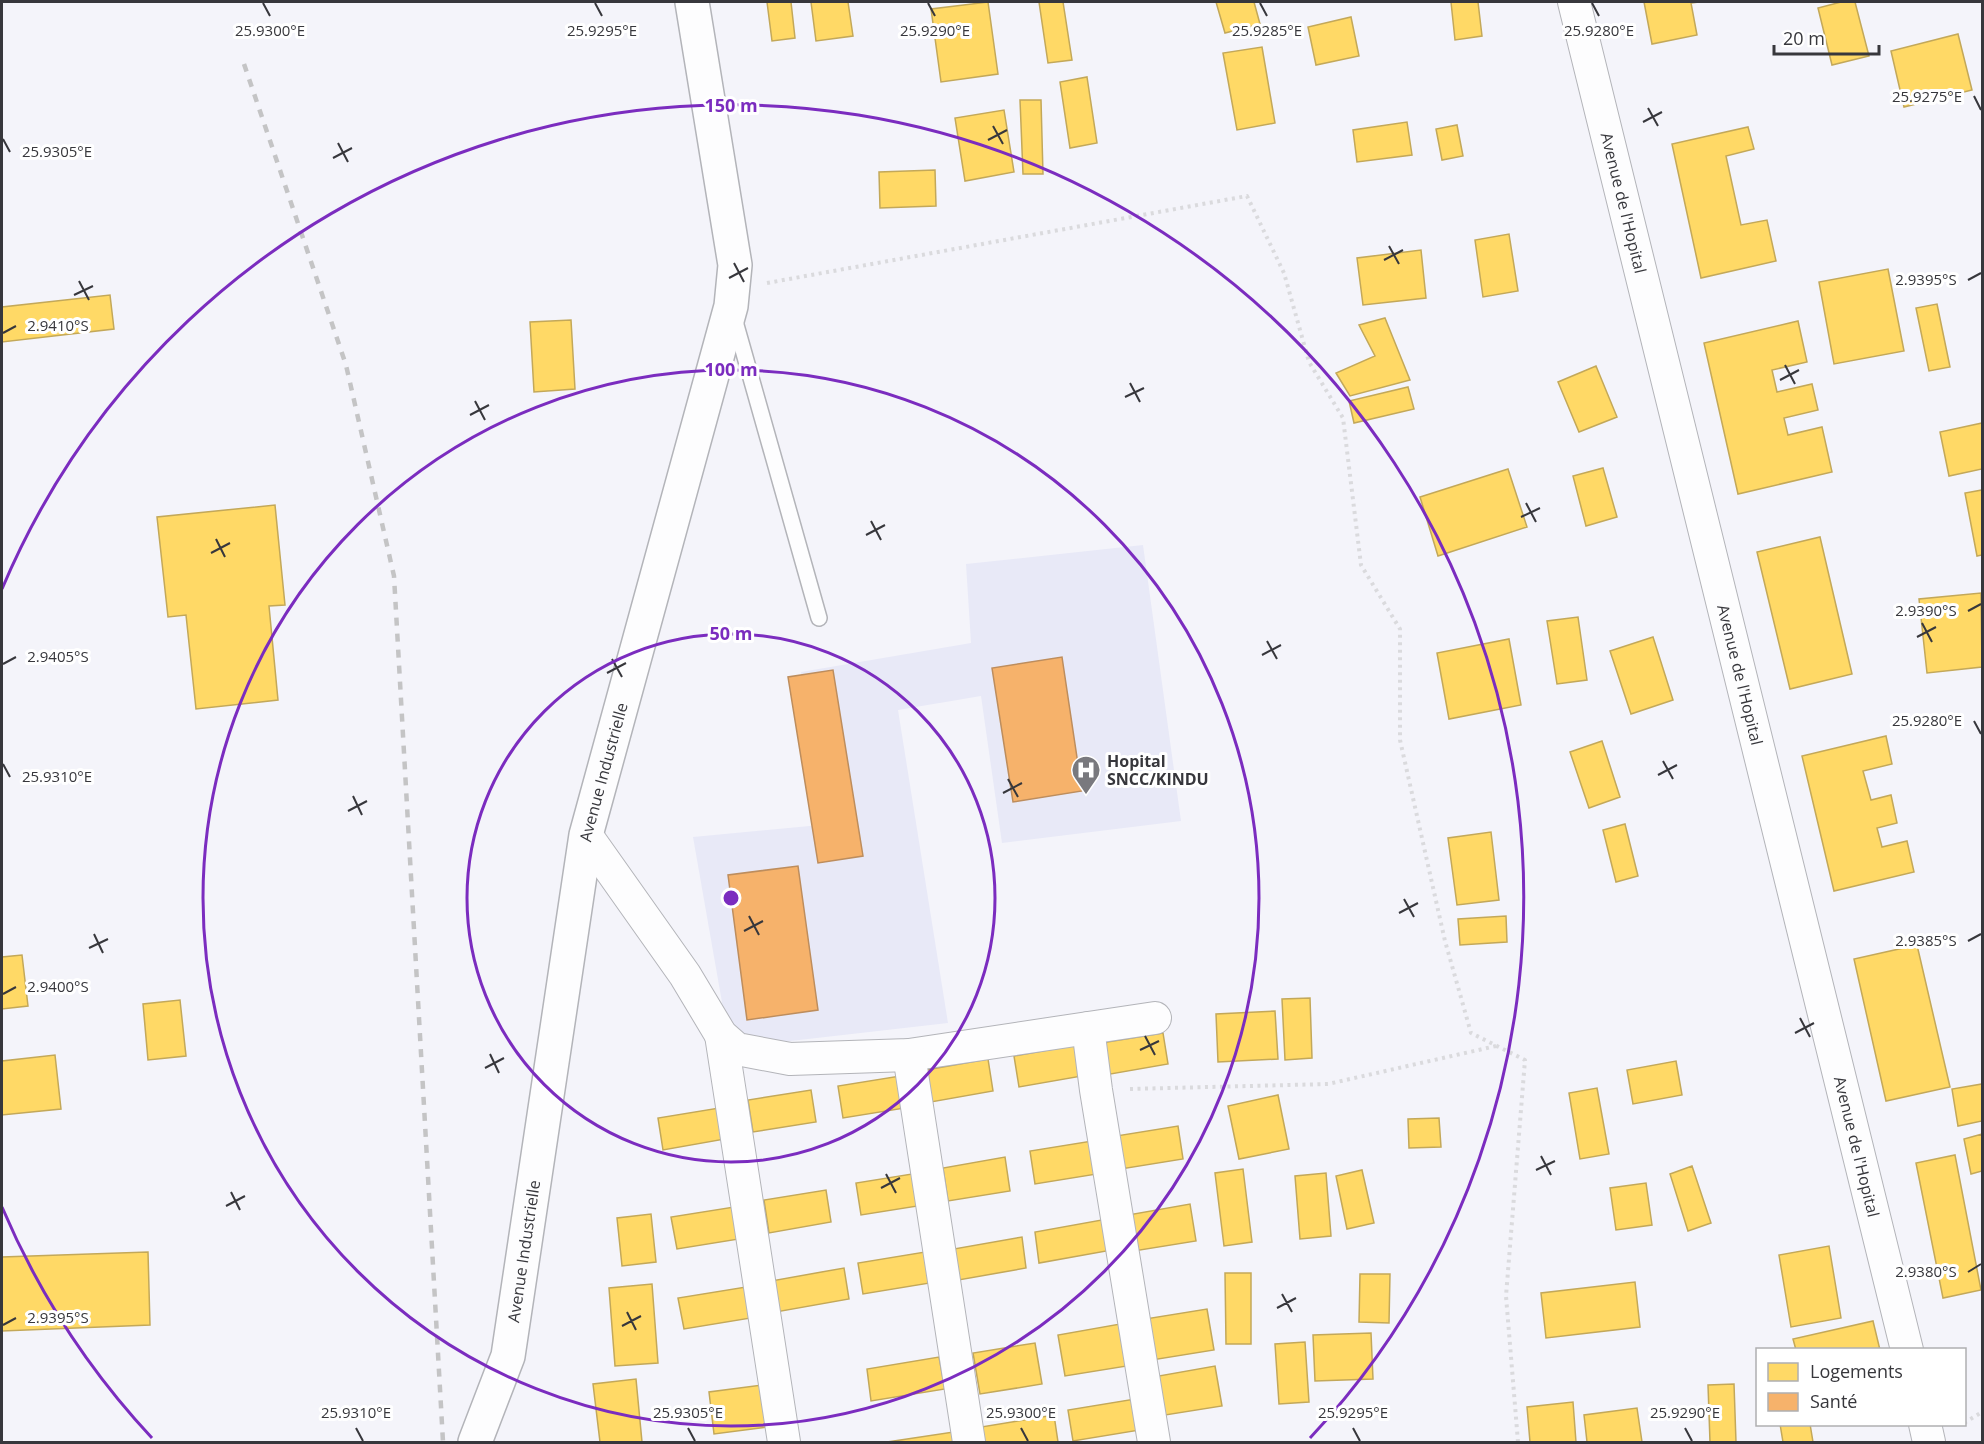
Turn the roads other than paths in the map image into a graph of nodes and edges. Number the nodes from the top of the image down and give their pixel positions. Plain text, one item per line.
1 (692, 2) edge
2 (1574, 2) edge
3 (732, 297) junction
4 (819, 618) dead end
5 (586, 835) junction
6 (1155, 1018) dead end
7 (1088, 1028) junction
8 (722, 1035) junction
9 (909, 1055) junction
10 (1906, 1348) edge
11 (1925, 1426) edge
12 (475, 1443) edge
13 (784, 1443) edge
14 (969, 1443) edge
15 (1154, 1443) edge
16 (1929, 1443) edge

1 - 3 street, Avenue Industrielle
2 - 10 street, Avenue de l'Hopital
3 - 4 lane
3 - 5 street, Avenue Industrielle
5 - 8 street
5 - 12 street, Avenue Industrielle
6 - 7 street
7 - 9 street
7 - 15 street
8 - 9 street
8 - 13 street
9 - 14 street
11 - 16 street

